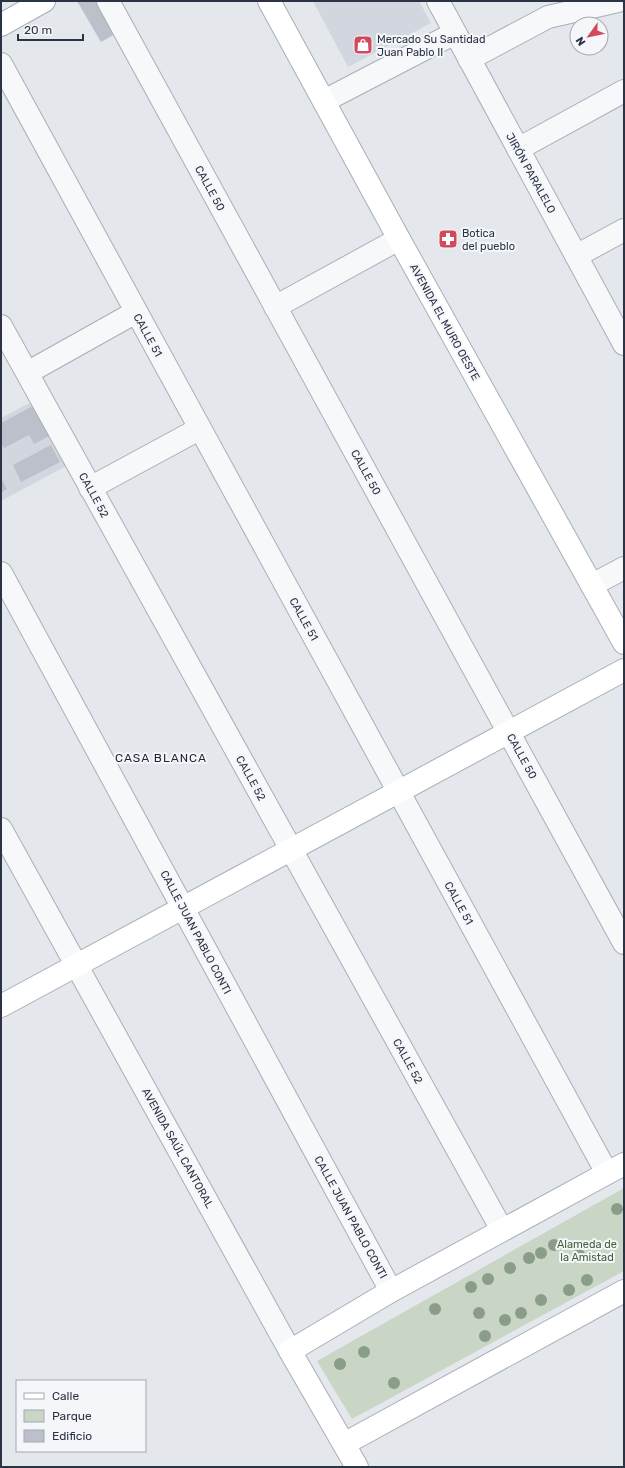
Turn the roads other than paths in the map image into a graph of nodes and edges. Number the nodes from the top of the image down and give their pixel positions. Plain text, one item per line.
1 (44, 1) edge
2 (108, 1) edge
3 (269, 1) edge
4 (438, 1) edge
5 (618, 1) edge
6 (1, 25) edge
7 (455, 33) junction
8 (469, 59) junction
9 (1, 64) edge
10 (624, 91) edge
11 (324, 101) junction
12 (518, 149) junction
13 (624, 230) edge
14 (399, 239) junction
15 (576, 256) junction
16 (275, 307) junction
17 (136, 312) junction
18 (1, 326) edge
19 (624, 344) edge
20 (26, 373) junction
21 (200, 429) junction
22 (90, 488) junction
23 (624, 568) edge
24 (1, 573) edge
25 (592, 586) junction
26 (624, 643) edge
27 (624, 670) edge
28 (508, 732) junction
29 (398, 792) junction
30 (1, 829) edge
31 (290, 850) junction
32 (183, 908) junction
33 (624, 943) edge
34 (76, 965) junction
35 (1, 1006) edge
36 (616, 1168) edge
37 (502, 1230) junction
38 (391, 1291) junction
39 (624, 1291) edge
40 (290, 1351) junction
41 (344, 1444) junction
42 (357, 1467) edge

1 - 6 street
2 - 16 street, CALLE 50
3 - 11 street, AVENIDA EL MURO OESTE
4 - 7 street, JIRÓN PARALELO
5 - 8 street
7 - 8 street, JIRÓN PARALELO
7 - 11 street
8 - 12 street, JIRÓN PARALELO
9 - 17 street, CALLE 51
10 - 12 street
11 - 14 street, AVENIDA EL MURO OESTE
12 - 15 street, JIRÓN PARALELO
13 - 15 street
14 - 16 street
14 - 25 street, AVENIDA EL MURO OESTE
15 - 19 street, JIRÓN PARALELO
16 - 28 street, CALLE 50
17 - 20 street
17 - 21 street, CALLE 51
18 - 20 street, CALLE 52
20 - 22 street, CALLE 52
21 - 22 street
21 - 29 street, CALLE 51
22 - 31 street, CALLE 52
23 - 25 street
24 - 32 street, CALLE JUAN PABLO CONTI
25 - 26 street, AVENIDA EL MURO OESTE
27 - 28 street
28 - 29 street
28 - 33 street, CALLE 50
29 - 31 street
29 - 36 street, CALLE 51
30 - 34 street, AVENIDA SAÚL CANTORAL
31 - 32 street
31 - 37 street, CALLE 52
32 - 34 street
32 - 38 street, CALLE JUAN PABLO CONTI
34 - 35 street
34 - 40 street, AVENIDA SAÚL CANTORAL
36 - 37 street
37 - 38 street
38 - 40 street
39 - 41 street
40 - 41 street, AVENIDA SAÚL CANTORAL
41 - 42 street, AVENIDA SAÚL CANTORAL

